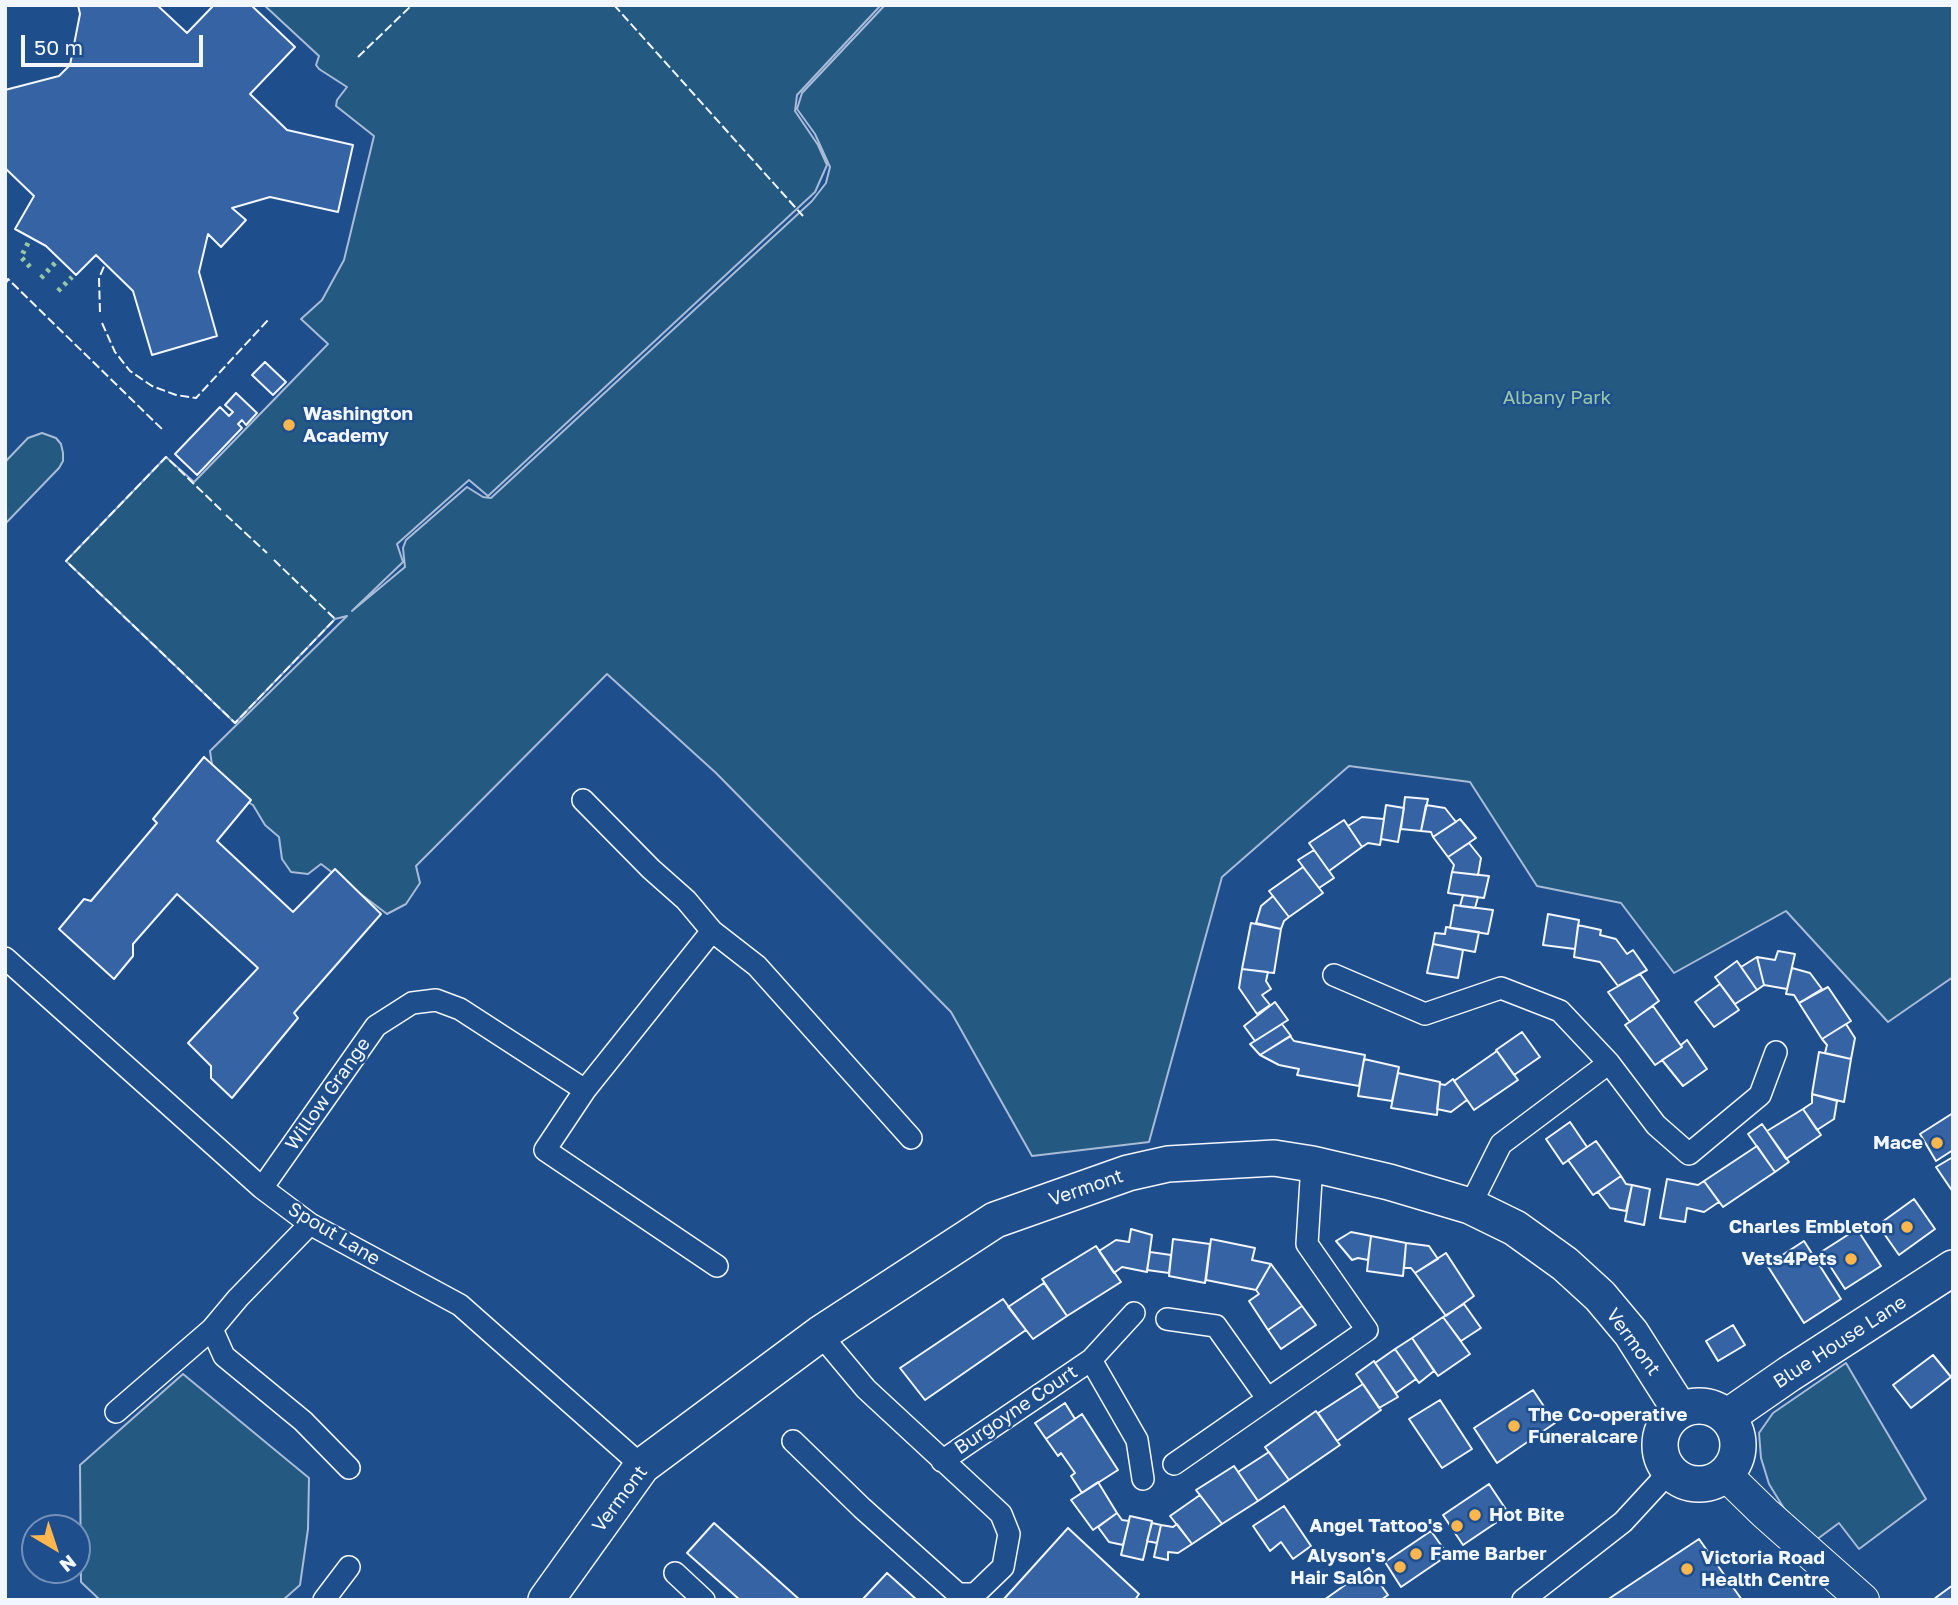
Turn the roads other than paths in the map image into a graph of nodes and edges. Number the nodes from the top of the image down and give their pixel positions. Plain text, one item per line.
1 (583, 800) dead end
2 (712, 931) junction
3 (5, 958) edge
4 (1334, 975) dead end
5 (1776, 1052) dead end
6 (1609, 1063) junction
7 (585, 1090) junction
8 (911, 1138) dead end
9 (1312, 1164) junction
10 (262, 1188) junction
11 (1470, 1206) junction
12 (310, 1224) junction
13 (717, 1266) dead end
14 (1953, 1268) edge
15 (1134, 1313) dead end
16 (1167, 1319) dead end
17 (212, 1329) junction
18 (820, 1335) junction
19 (1091, 1360) junction
20 (1267, 1398) junction
21 (1680, 1410) junction
22 (116, 1412) dead end
23 (1727, 1417) junction
24 (793, 1441) dead end
25 (942, 1461) junction
26 (1174, 1464) dead end
27 (642, 1466) junction
28 (349, 1468) dead end
29 (1670, 1472) junction
30 (1725, 1474) junction
31 (1143, 1479) dead end
32 (349, 1567) dead end
33 (675, 1573) dead end
34 (964, 1597) edge
35 (324, 1600) edge
36 (546, 1600) edge
37 (704, 1600) edge
38 (1523, 1600) edge
39 (1863, 1600) edge

1 - 2 street
2 - 7 street
2 - 8 street
3 - 10 street, Spout Lane
4 - 6 street
5 - 6 street
6 - 11 street
7 - 10 street, Willow Grange
7 - 13 street
9 - 11 main road, Vermont
9 - 18 main road, Vermont
9 - 20 street
10 - 12 street, Spout Lane
11 - 21 main road, Vermont
12 - 17 street
12 - 27 street, Spout Lane
14 - 23 main road, Blue House Lane
15 - 19 street, Burgoyne Court
16 - 20 street
17 - 22 street
17 - 28 street
18 - 25 street
18 - 27 main road, Vermont
19 - 25 street, Burgoyne Court
19 - 31 street, Burgoyne Court
20 - 26 street
21 - 23 main road
21 - 29 main road
23 - 30 main road
24 - 34 street
25 - 34 street
27 - 36 main road, Vermont
29 - 30 main road
29 - 38 street
30 - 39 street
32 - 35 street
33 - 37 street

